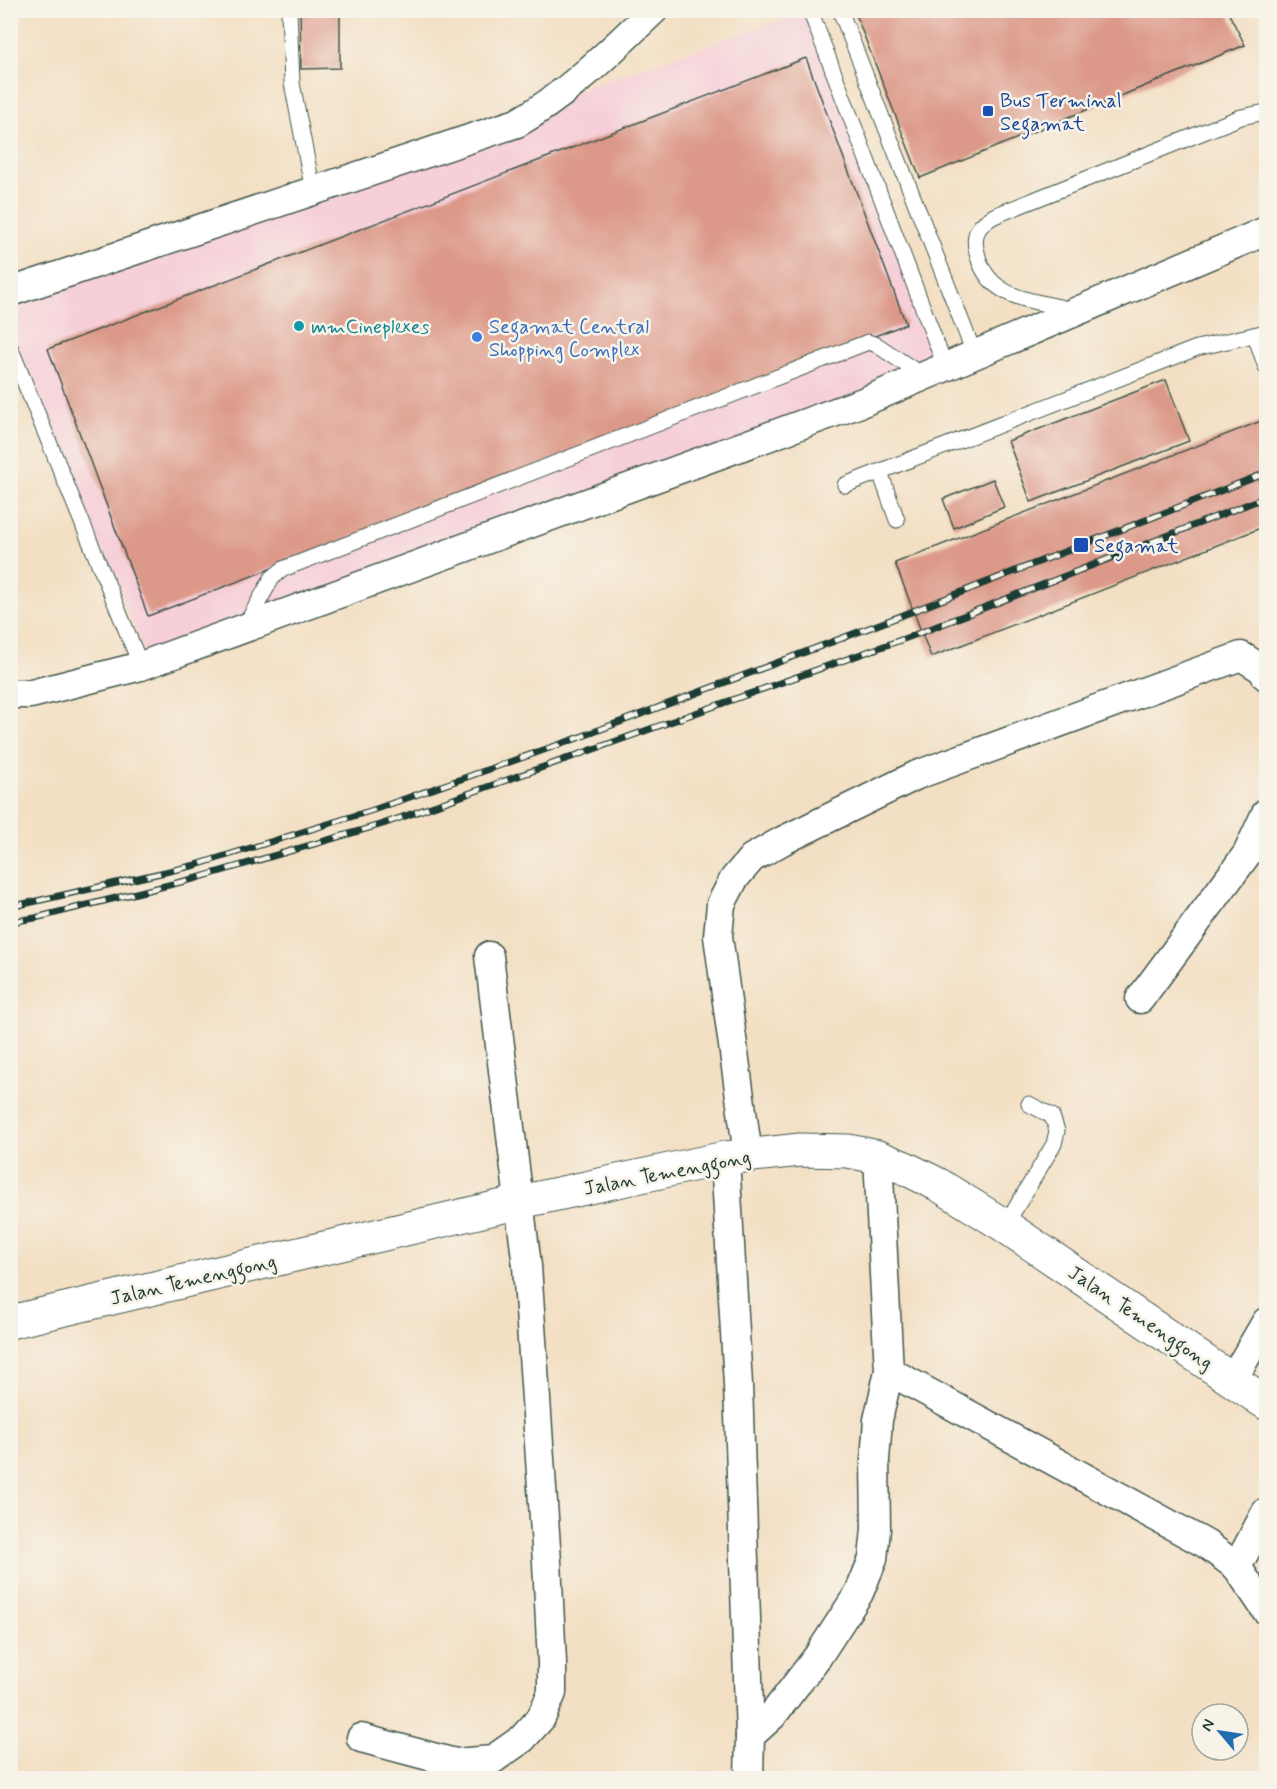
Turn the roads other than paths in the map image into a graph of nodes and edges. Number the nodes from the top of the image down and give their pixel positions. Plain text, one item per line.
1 (289, 10) edge
2 (654, 10) edge
3 (810, 10) edge
4 (840, 10) edge
5 (1266, 112) edge
6 (313, 191) junction
7 (1266, 231) edge
8 (10, 292) edge
9 (1078, 311) junction
10 (1261, 334) edge
11 (10, 347) edge
12 (974, 353) junction
13 (1266, 367) edge
14 (934, 371) junction
15 (880, 472) junction
16 (845, 485) dead end
17 (897, 520) dead end
18 (243, 629) junction
19 (141, 666) junction
20 (1266, 676) edge
21 (10, 694) edge
22 (1266, 813) edge
23 (489, 956) dead end
24 (1140, 999) dead end
25 (1029, 1104) dead end
26 (736, 1156) junction
27 (878, 1157) junction
28 (520, 1202) junction
29 (1005, 1226) junction
30 (10, 1322) edge
31 (1266, 1322) edge
32 (889, 1371) junction
33 (1233, 1379) junction
34 (1266, 1403) edge
35 (1266, 1512) edge
36 (1237, 1567) junction
37 (1266, 1610) edge
38 (750, 1736) junction
39 (361, 1738) dead end
40 (749, 1779) edge

1 - 6 lane
2 - 6 street
3 - 14 lane
4 - 12 lane
5 - 9 lane
6 - 8 street
7 - 9 street
9 - 12 street
10 - 13 lane
10 - 15 lane
11 - 19 lane
12 - 14 street
14 - 18 street
14 - 18 lane
15 - 16 lane
15 - 17 lane
18 - 19 street
19 - 21 street
20 - 26 street
22 - 24 street
23 - 28 street
25 - 29 lane
26 - 27 street, Jalan Temenggong
26 - 28 street, Jalan Temenggong
26 - 38 street
27 - 29 street, Jalan Temenggong
27 - 32 street
28 - 30 street, Jalan Temenggong
28 - 39 street
29 - 33 street, Jalan Temenggong
31 - 33 street
32 - 36 street
32 - 38 street
33 - 34 street, Jalan Temenggong
35 - 36 street
36 - 37 street
38 - 40 street

